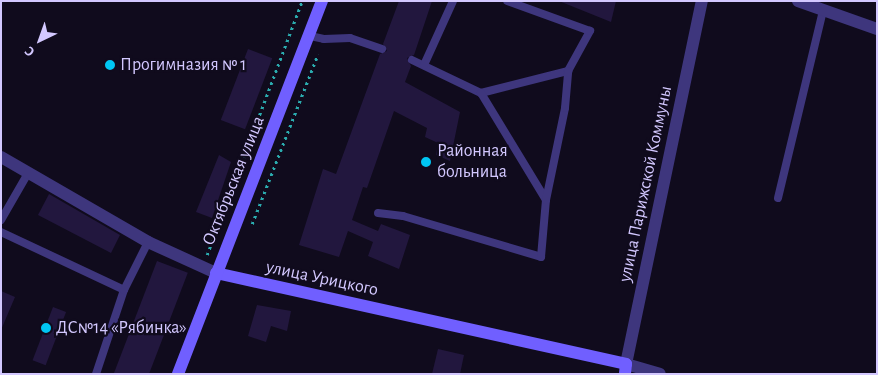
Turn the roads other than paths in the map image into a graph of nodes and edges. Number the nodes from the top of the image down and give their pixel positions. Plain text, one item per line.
1 (322, 1) edge
2 (453, 1) edge
3 (507, 1) edge
4 (702, 1) edge
5 (798, 1) edge
6 (823, 10) junction
7 (877, 29) edge
8 (310, 36) junction
9 (382, 48) dead end
10 (412, 60) dead end
11 (424, 65) junction
12 (568, 71) junction
13 (480, 93) junction
14 (1, 157) edge
15 (28, 172) junction
16 (778, 198) dead end
17 (546, 200) junction
18 (378, 214) dead end
19 (1, 220) edge
20 (1, 232) edge
21 (148, 242) junction
22 (216, 273) junction
23 (124, 290) junction
24 (625, 369) edge
25 (96, 374) edge
26 (178, 374) edge
27 (660, 374) edge

1 - 8 main road, Октябрьская улица
2 - 11 lane
3 - 12 lane
4 - 24 street, улица Парижской Коммуны
5 - 6 street
6 - 7 street
6 - 16 lane
8 - 9 lane
8 - 22 main road, Октябрьская улица
10 - 11 lane
11 - 13 lane
12 - 13 lane
12 - 17 lane
13 - 17 lane
14 - 15 street, улица Урицкого
15 - 19 lane
15 - 21 street, улица Урицкого
17 - 18 lane
20 - 23 lane
21 - 22 street, улица Урицкого
21 - 23 lane
22 - 24 main road, улица Урицкого
22 - 26 main road, Октябрьская улица
23 - 25 lane
24 - 27 street, улица Урицкого

